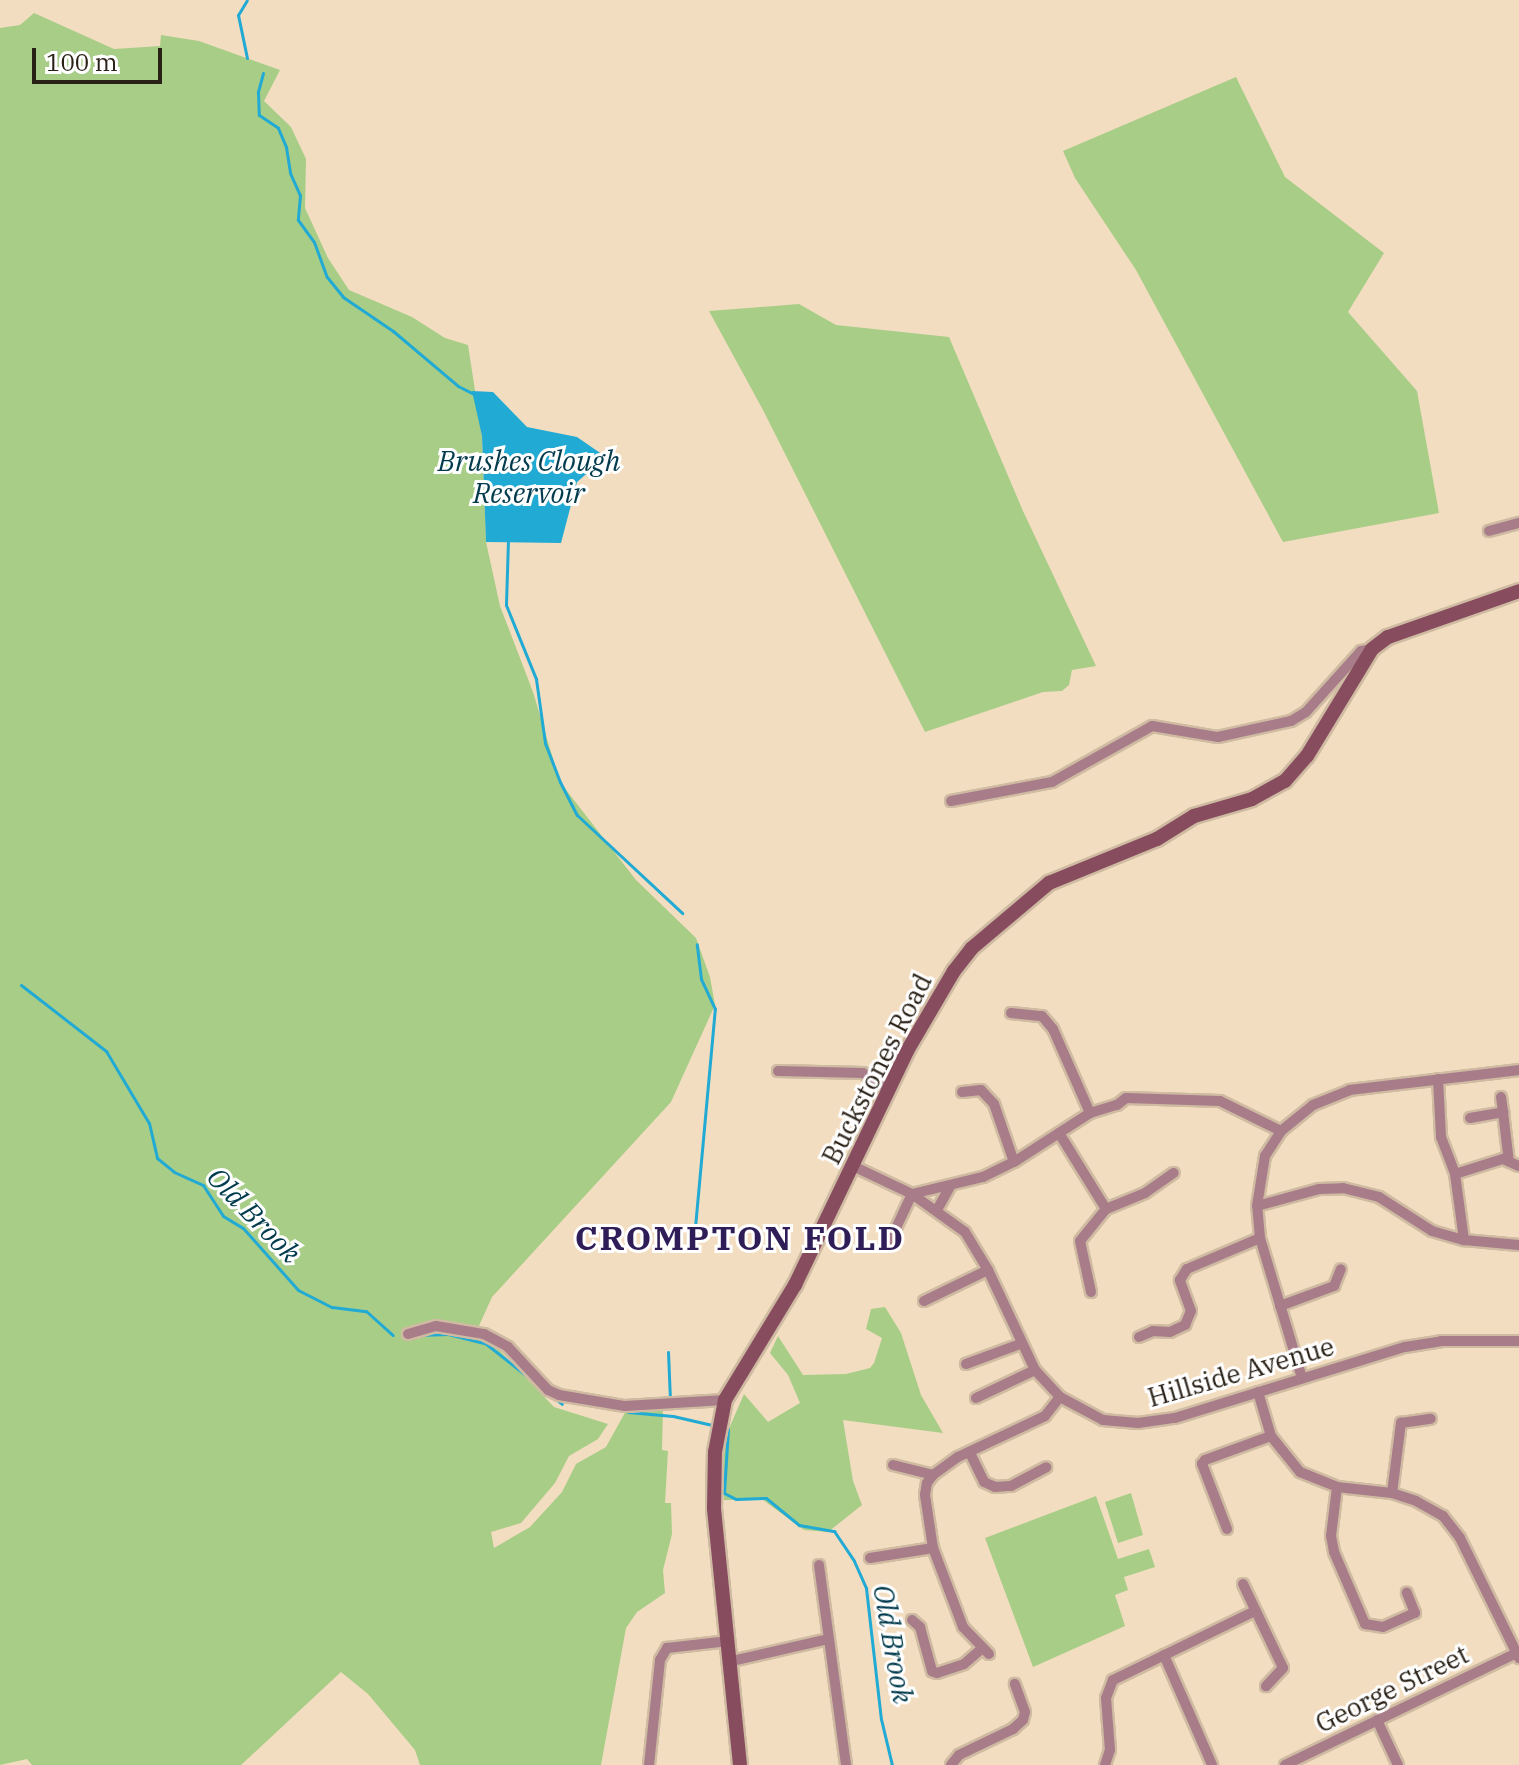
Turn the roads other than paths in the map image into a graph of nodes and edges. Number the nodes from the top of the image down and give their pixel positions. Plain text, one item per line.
1 (1519, 523) edge
2 (1489, 531) dead end
3 (1519, 591) edge
4 (1372, 649) junction
5 (951, 801) dead end
6 (1011, 1013) dead end
7 (1519, 1070) edge
8 (778, 1071) dead end
9 (1438, 1079) junction
10 (890, 1090) junction
11 (962, 1092) dead end
12 (1501, 1097) dead end
13 (1503, 1112) junction
14 (1090, 1113) junction
15 (1470, 1118) dead end
16 (1281, 1131) junction
17 (1059, 1133) junction
18 (1014, 1162) junction
19 (1514, 1164) edge
20 (855, 1167) junction
21 (1174, 1173) dead end
22 (1455, 1174) junction
23 (950, 1187) junction
24 (912, 1194) junction
25 (1257, 1206) junction
26 (1106, 1209) junction
27 (937, 1210) junction
28 (1260, 1238) junction
29 (1464, 1240) junction
30 (889, 1243) dead end
31 (1519, 1245) edge
32 (1341, 1269) dead end
33 (988, 1270) junction
34 (1091, 1292) dead end
35 (924, 1301) dead end
36 (1280, 1306) junction
37 (408, 1334) dead end
38 (1139, 1337) dead end
39 (1519, 1341) edge
40 (1020, 1344) junction
41 (966, 1364) dead end
42 (1035, 1370) junction
43 (1302, 1378) junction
44 (1258, 1392) junction
45 (1060, 1397) junction
46 (976, 1398) dead end
47 (725, 1400) junction
48 (1431, 1419) dead end
49 (1271, 1436) junction
50 (970, 1453) junction
51 (893, 1465) dead end
52 (1046, 1467) dead end
53 (933, 1475) junction
54 (1337, 1487) junction
55 (1392, 1493) junction
56 (1227, 1529) dead end
57 (933, 1548) junction
58 (870, 1558) dead end
59 (819, 1565) dead end
60 (1243, 1584) dead end
61 (1407, 1593) dead end
62 (1255, 1611) junction
63 (912, 1620) dead end
64 (829, 1639) junction
65 (729, 1641) junction
66 (1164, 1655) junction
67 (1518, 1655) edge
68 (732, 1661) junction
69 (1015, 1684) dead end
70 (1266, 1686) dead end
71 (1377, 1720) junction
72 (649, 1765) edge
73 (740, 1765) edge
74 (846, 1765) edge
75 (951, 1765) edge
76 (1105, 1765) edge
77 (1212, 1765) edge
78 (1285, 1765) edge
79 (1398, 1765) edge

1 - 2 street
3 - 4 main road, Buckstones Road
4 - 5 street
4 - 10 main road, Buckstones Road
6 - 14 street
7 - 9 street
8 - 10 street
9 - 16 street
9 - 22 street
10 - 20 main road, Buckstones Road
11 - 18 street
12 - 13 street
13 - 15 street
13 - 19 street
14 - 16 street
14 - 17 street
16 - 25 street
17 - 18 street
17 - 26 street
18 - 23 street
19 - 22 street
20 - 24 street, Hillside Avenue
20 - 47 main road, Buckstones Road
21 - 26 street
22 - 29 street
23 - 24 street
23 - 27 street
24 - 27 street, Hillside Avenue
24 - 30 street
25 - 28 street
25 - 29 street
26 - 34 street
27 - 33 street, Hillside Avenue
28 - 36 street
28 - 38 street
29 - 31 street
32 - 36 street
33 - 35 street
33 - 40 street, Hillside Avenue
36 - 43 street
37 - 47 street
39 - 43 street, Hillside Avenue
40 - 41 street
40 - 42 street, Hillside Avenue
42 - 45 street, Hillside Avenue
42 - 46 street
43 - 44 street, Hillside Avenue
44 - 45 street, Hillside Avenue
44 - 49 street
45 - 50 street
47 - 65 main road, Buckstones Road
48 - 55 street
49 - 54 street
49 - 56 street
50 - 52 street
50 - 53 street
51 - 53 street
53 - 57 street
54 - 55 street
54 - 61 street
55 - 67 street
57 - 58 street
57 - 63 street
59 - 64 street
60 - 62 street
62 - 66 street
62 - 70 street
64 - 68 street
64 - 74 street
65 - 68 main road, Buckstones Road
65 - 72 street
66 - 76 street
66 - 77 street
67 - 71 street, George Street
68 - 73 main road, Buckstones Road
69 - 75 street
71 - 78 street, George Street
71 - 79 street

